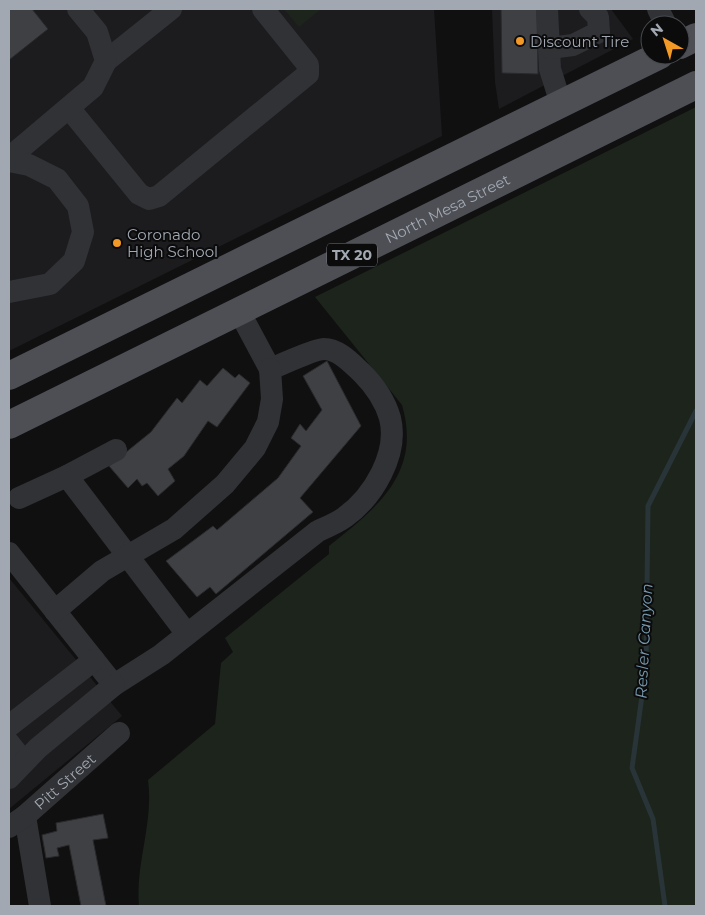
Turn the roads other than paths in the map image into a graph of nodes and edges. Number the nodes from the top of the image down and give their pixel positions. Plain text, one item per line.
1 (78, 9) edge
2 (171, 9) edge
3 (263, 9) edge
4 (590, 9) edge
5 (549, 10) edge
6 (550, 48) junction
7 (106, 61) junction
8 (640, 65) edge
9 (696, 85) edge
10 (561, 104) junction
11 (69, 108) junction
12 (580, 142) junction
13 (9, 159) edge
14 (9, 292) edge
15 (239, 311) junction
16 (270, 369) junction
17 (13, 372) edge
18 (9, 425) edge
19 (116, 450) dead end
20 (67, 476) junction
21 (19, 498) dead end
22 (9, 554) edge
23 (127, 556) junction
24 (55, 611) junction
25 (187, 634) junction
26 (94, 660) junction
27 (114, 685) junction
28 (9, 726) edge
29 (119, 734) dead end
30 (9, 743) edge
31 (16, 770) edge
32 (17, 822) edge
33 (40, 906) edge

1 - 7 street
2 - 7 street
3 - 11 street
4 - 6 street
5 - 6 street
6 - 10 street
7 - 11 street
8 - 10 main road, TX 20
9 - 12 main road, North Mesa Street / TX 20
10 - 12 main road
10 - 17 main road, TX 20
11 - 13 street
12 - 15 main road, North Mesa Street / TX 20
13 - 14 street
15 - 16 street
15 - 18 main road, North Mesa Street / TX 20
16 - 23 street
16 - 25 street
19 - 20 street
20 - 21 street
20 - 23 street
22 - 24 street
23 - 24 street
23 - 25 street
24 - 26 street
25 - 27 street
26 - 27 street
26 - 28 street
27 - 31 street
29 - 32 street, Pitt Street
30 - 31 street
32 - 33 street

